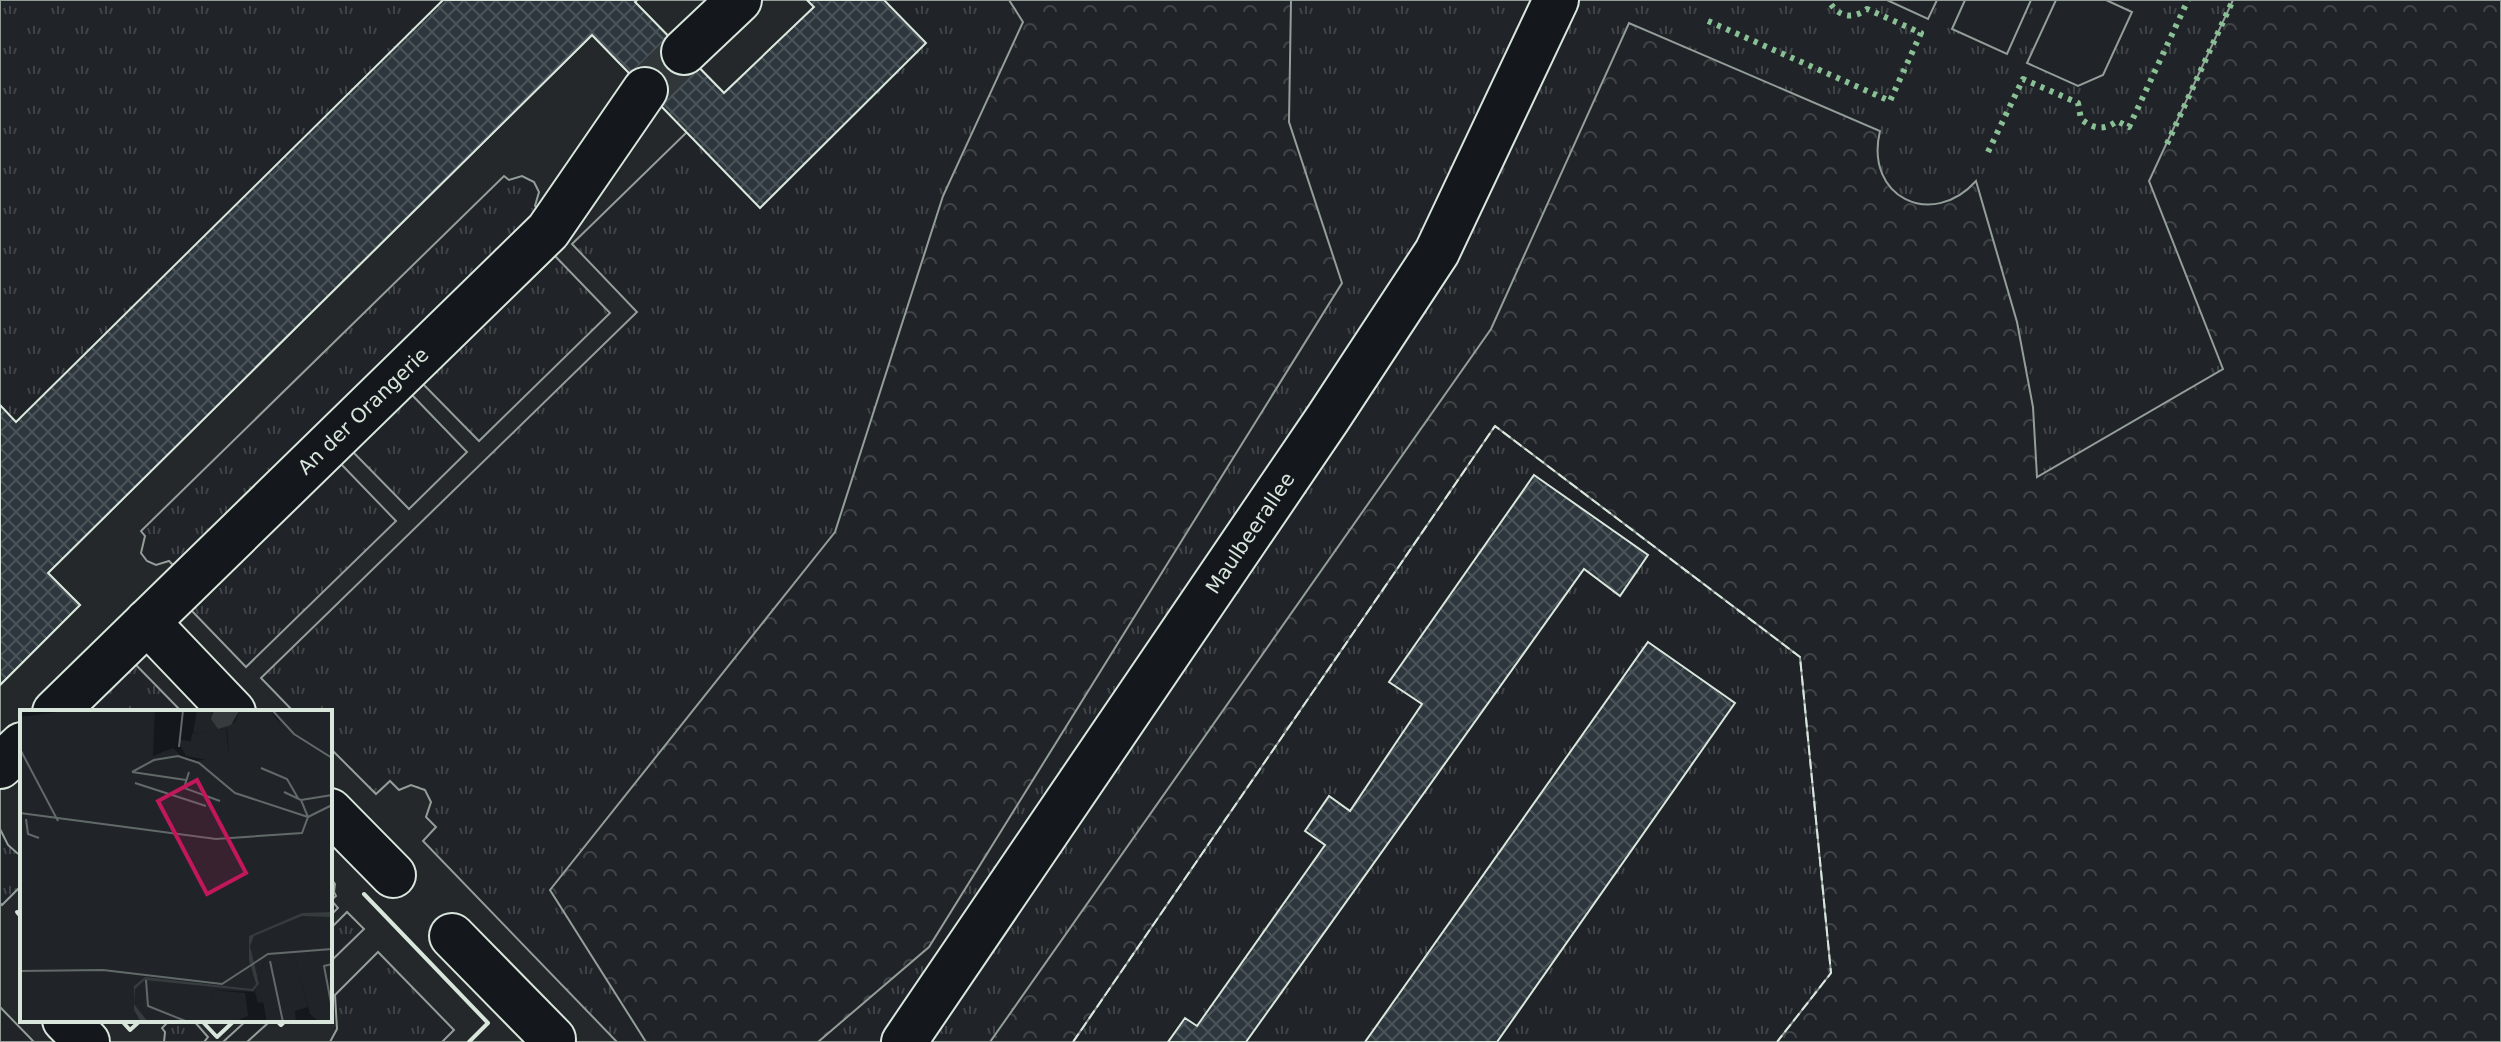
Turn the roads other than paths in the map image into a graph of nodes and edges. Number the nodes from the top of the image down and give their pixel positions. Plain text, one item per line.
1 (739, 0) edge
2 (1556, 0) edge
3 (684, 52) tunnel mouth
4 (645, 90) tunnel mouth
5 (147, 622) junction
6 (57, 710) edge
7 (231, 710) edge
8 (0, 724) edge
9 (20, 743) edge
10 (20, 747) edge
11 (0, 766) edge
12 (332, 813) edge
13 (393, 875) dead end
14 (452, 936) dead end
15 (67, 1022) edge
16 (553, 1039) dead end
17 (87, 1042) edge
18 (904, 1042) edge

1 - 3 street
2 - 18 street, Maulbeerallee
4 - 5 street, An der Orangerie
5 - 6 street, An der Orangerie
5 - 7 street
8 - 9 street
10 - 11 street
12 - 13 street
14 - 16 street
15 - 17 street

